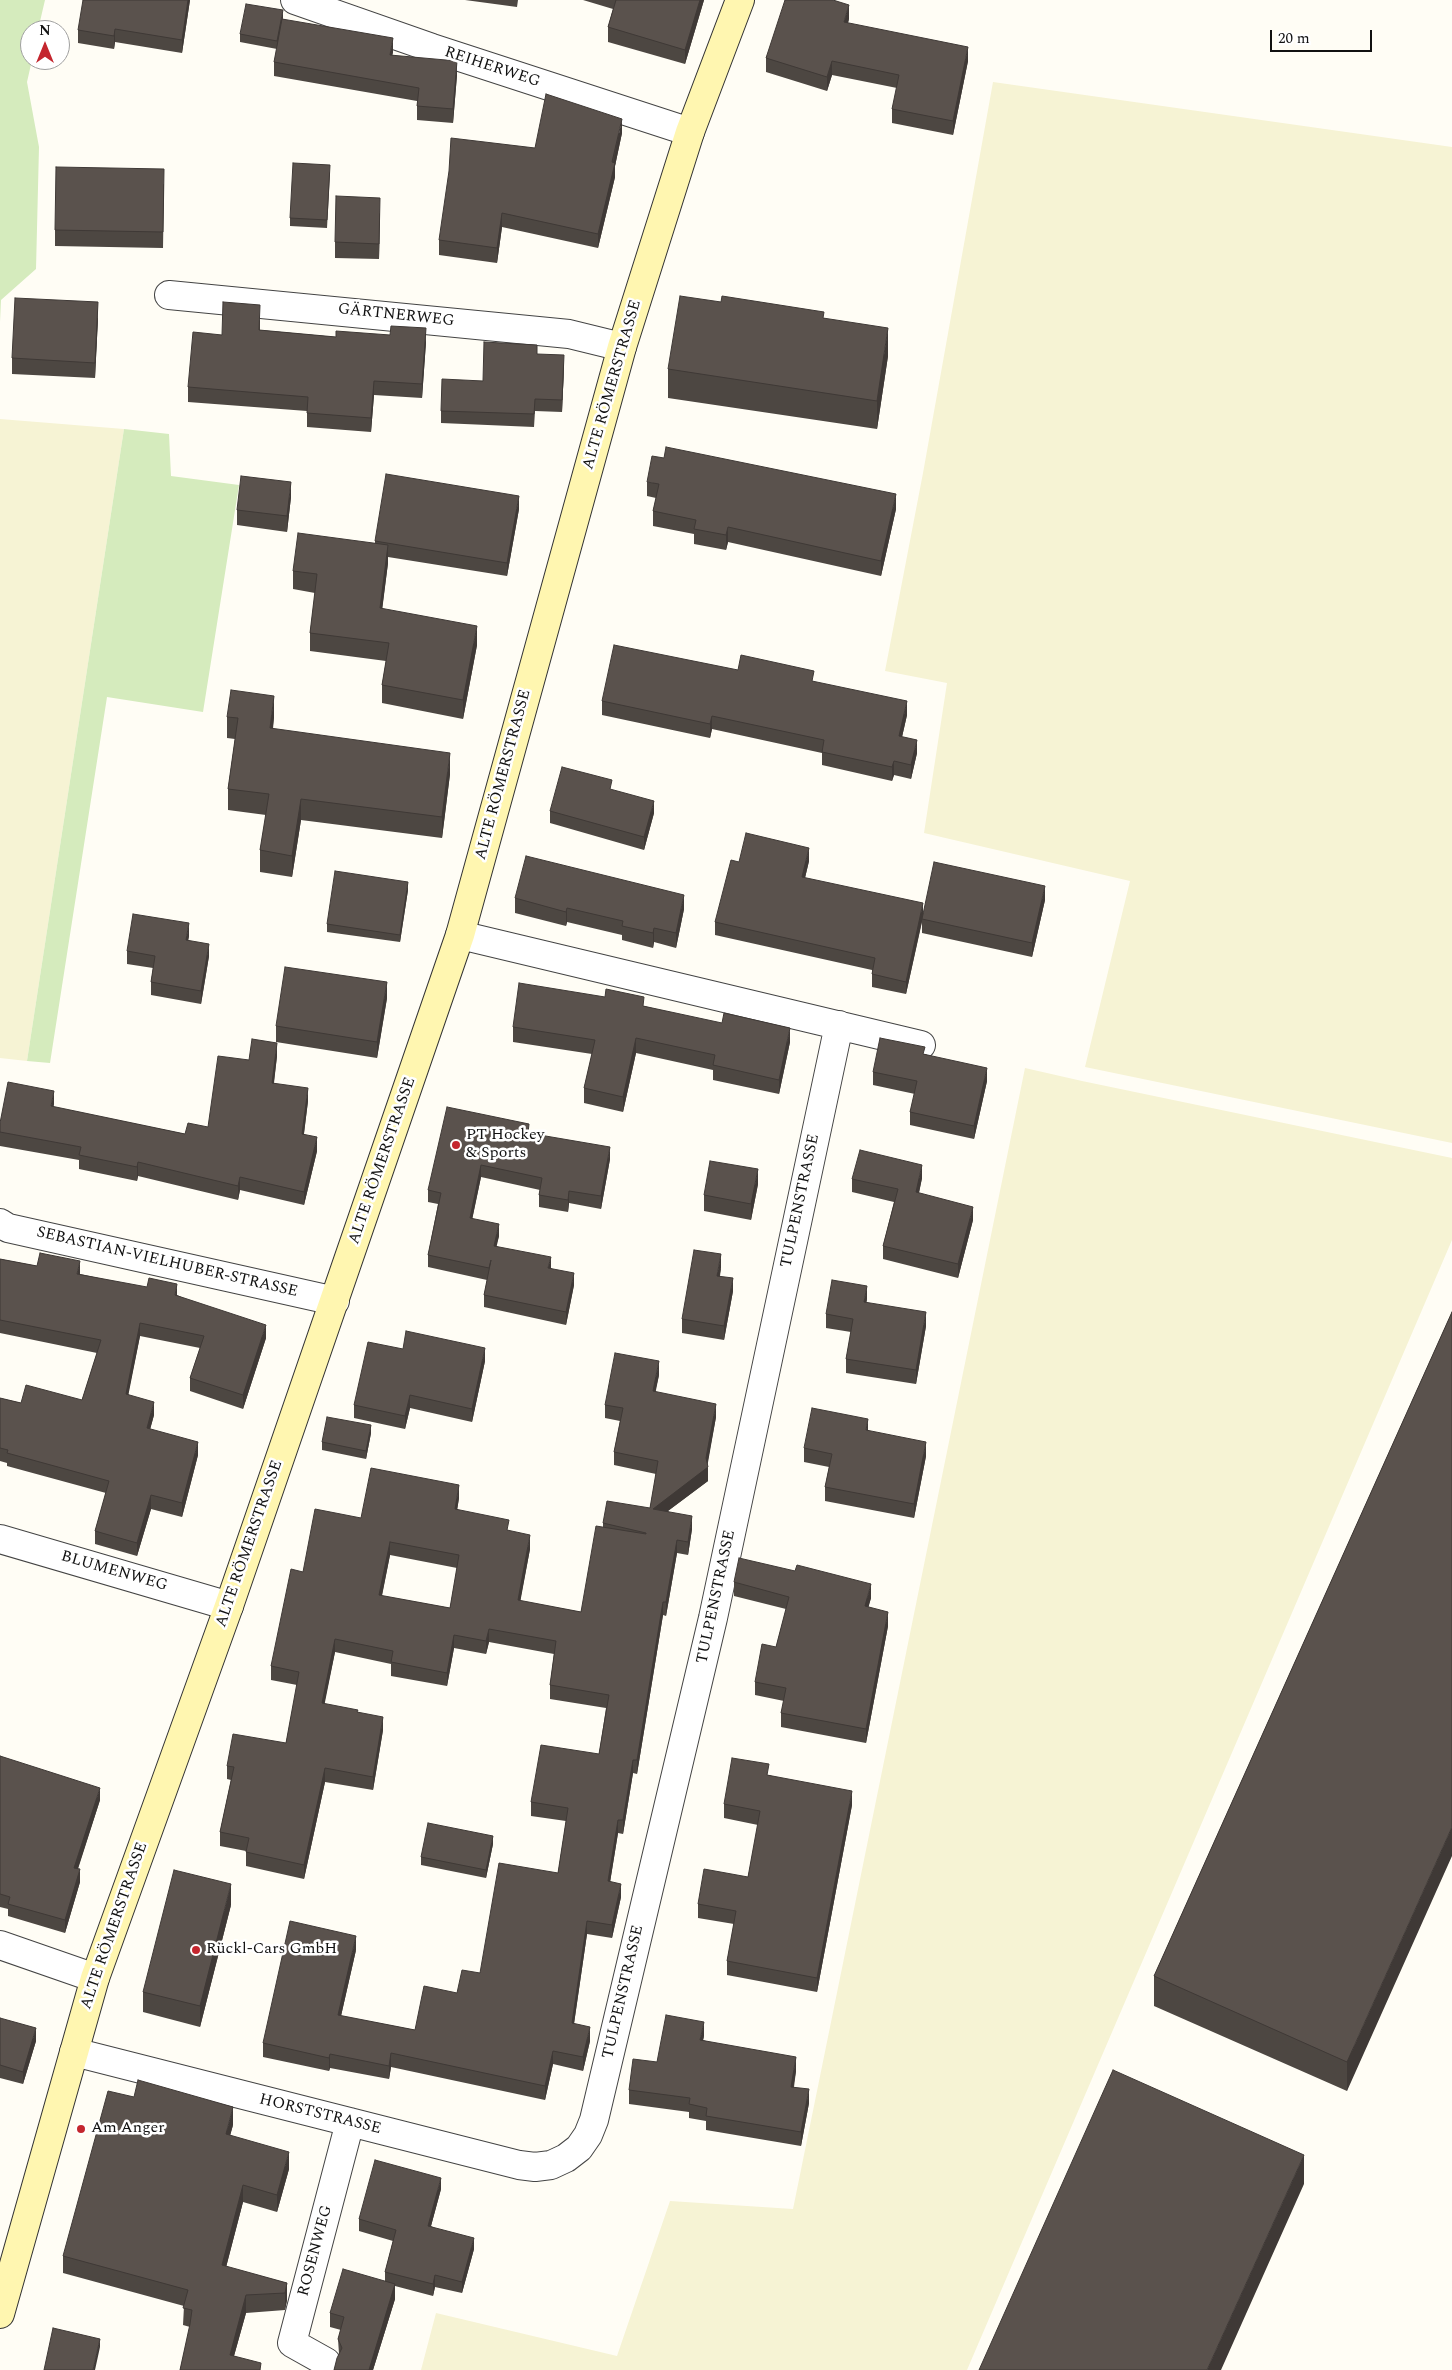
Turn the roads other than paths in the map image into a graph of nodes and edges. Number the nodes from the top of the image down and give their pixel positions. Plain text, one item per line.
1 (296, 0) edge
2 (740, 0) edge
3 (690, 132) junction
4 (169, 295) dead end
5 (622, 347) junction
6 (460, 935) junction
7 (839, 1025) junction
8 (922, 1045) edge
9 (0, 1223) edge
10 (335, 1301) junction
11 (0, 1539) edge
12 (229, 1606) junction
13 (0, 1945) edge
14 (95, 1978) junction
15 (74, 2052) junction
16 (350, 2122) junction
17 (566, 2158) joint
18 (0, 2314) edge
19 (326, 2362) dead end

1 - 3 street, REIHERWEG
2 - 3 main road, ALTE RÖMERSTRASSE
3 - 5 main road, ALTE RÖMERSTRASSE
4 - 5 street, GÄRTNERWEG
5 - 6 main road, ALTE RÖMERSTRASSE
6 - 7 street
6 - 10 main road, ALTE RÖMERSTRASSE
7 - 8 street
7 - 17 street, TULPENSTRASSE
9 - 10 street, SEBASTIAN-VIELHUBER-STRASSE
10 - 12 main road, ALTE RÖMERSTRASSE
11 - 12 street, BLUMENWEG
12 - 14 main road, ALTE RÖMERSTRASSE
13 - 14 street
14 - 15 main road, ALTE RÖMERSTRASSE
15 - 16 street, HORSTSTRASSE
15 - 18 main road, ALTE RÖMERSTRASSE
16 - 17 street, HORSTSTRASSE
16 - 19 street, ROSENWEG

